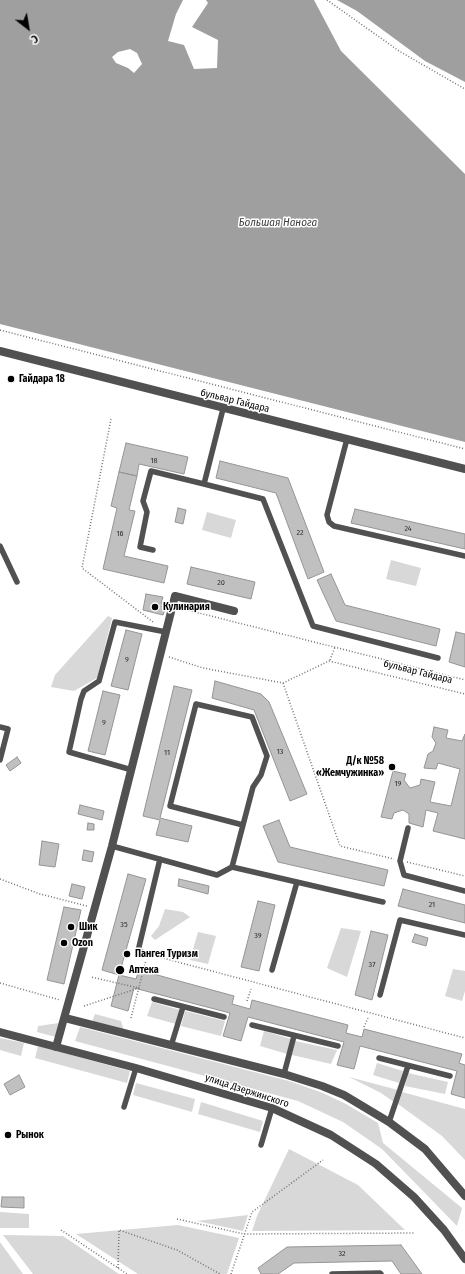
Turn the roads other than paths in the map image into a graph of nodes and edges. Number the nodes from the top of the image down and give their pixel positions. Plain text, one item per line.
1 (0, 351) edge
2 (223, 409) junction
3 (347, 439) junction
4 (465, 469) edge
5 (204, 484) junction
6 (0, 546) edge
7 (153, 550) dead end
8 (465, 556) edge
9 (17, 582) dead end
10 (234, 611) dead end
11 (166, 632) junction
12 (438, 658) dead end
13 (0, 727) edge
14 (0, 760) edge
15 (132, 770) junction
16 (243, 825) junction
17 (408, 828) dead end
18 (112, 846) junction
19 (160, 859) junction
20 (232, 866) junction
21 (297, 882) junction
22 (465, 891) edge
23 (383, 902) dead end
24 (465, 936) edge
25 (148, 954) road end
26 (272, 970) dead end
27 (380, 996) dead end
28 (154, 999) dead end
29 (183, 1007) junction
30 (224, 1017) dead end
31 (65, 1018) junction
32 (252, 1025) dead end
33 (0, 1032) edge
34 (294, 1036) junction
35 (56, 1046) junction
36 (171, 1046) junction
37 (338, 1046) dead end
38 (379, 1058) dead end
39 (408, 1066) junction
40 (136, 1068) junction
41 (284, 1074) junction
42 (450, 1076) dead end
43 (124, 1107) dead end
44 (272, 1108) junction
45 (389, 1122) junction
46 (261, 1145) dead end
47 (465, 1196) edge
48 (465, 1259) edge
49 (332, 1274) edge
50 (381, 1274) edge

1 - 2 street, бульвар Гайдара
2 - 3 street, бульвар Гайдара
2 - 5 lane
3 - 4 street, бульвар Гайдара
3 - 8 lane
5 - 7 lane
5 - 12 lane
6 - 9 lane
10 - 11 street
11 - 15 street
11 - 15 lane
13 - 14 lane
15 - 18 street
16 - 16 lane
16 - 20 lane
17 - 22 lane
18 - 19 lane
18 - 31 street
19 - 20 lane
19 - 25 lane
20 - 21 lane
21 - 23 lane
21 - 26 lane
24 - 27 lane
28 - 29 lane
29 - 30 lane
29 - 36 lane
31 - 35 street
31 - 36 street
32 - 34 lane
33 - 35 street, улица Дзержинского
34 - 37 lane
34 - 41 lane
35 - 40 street, улица Дзержинского
36 - 41 street
38 - 39 lane
39 - 42 lane
39 - 45 lane
40 - 43 lane
40 - 44 street, улица Дзержинского
41 - 45 street
44 - 46 lane
44 - 48 street, улица Дзержинского
45 - 47 street
49 - 50 lane

